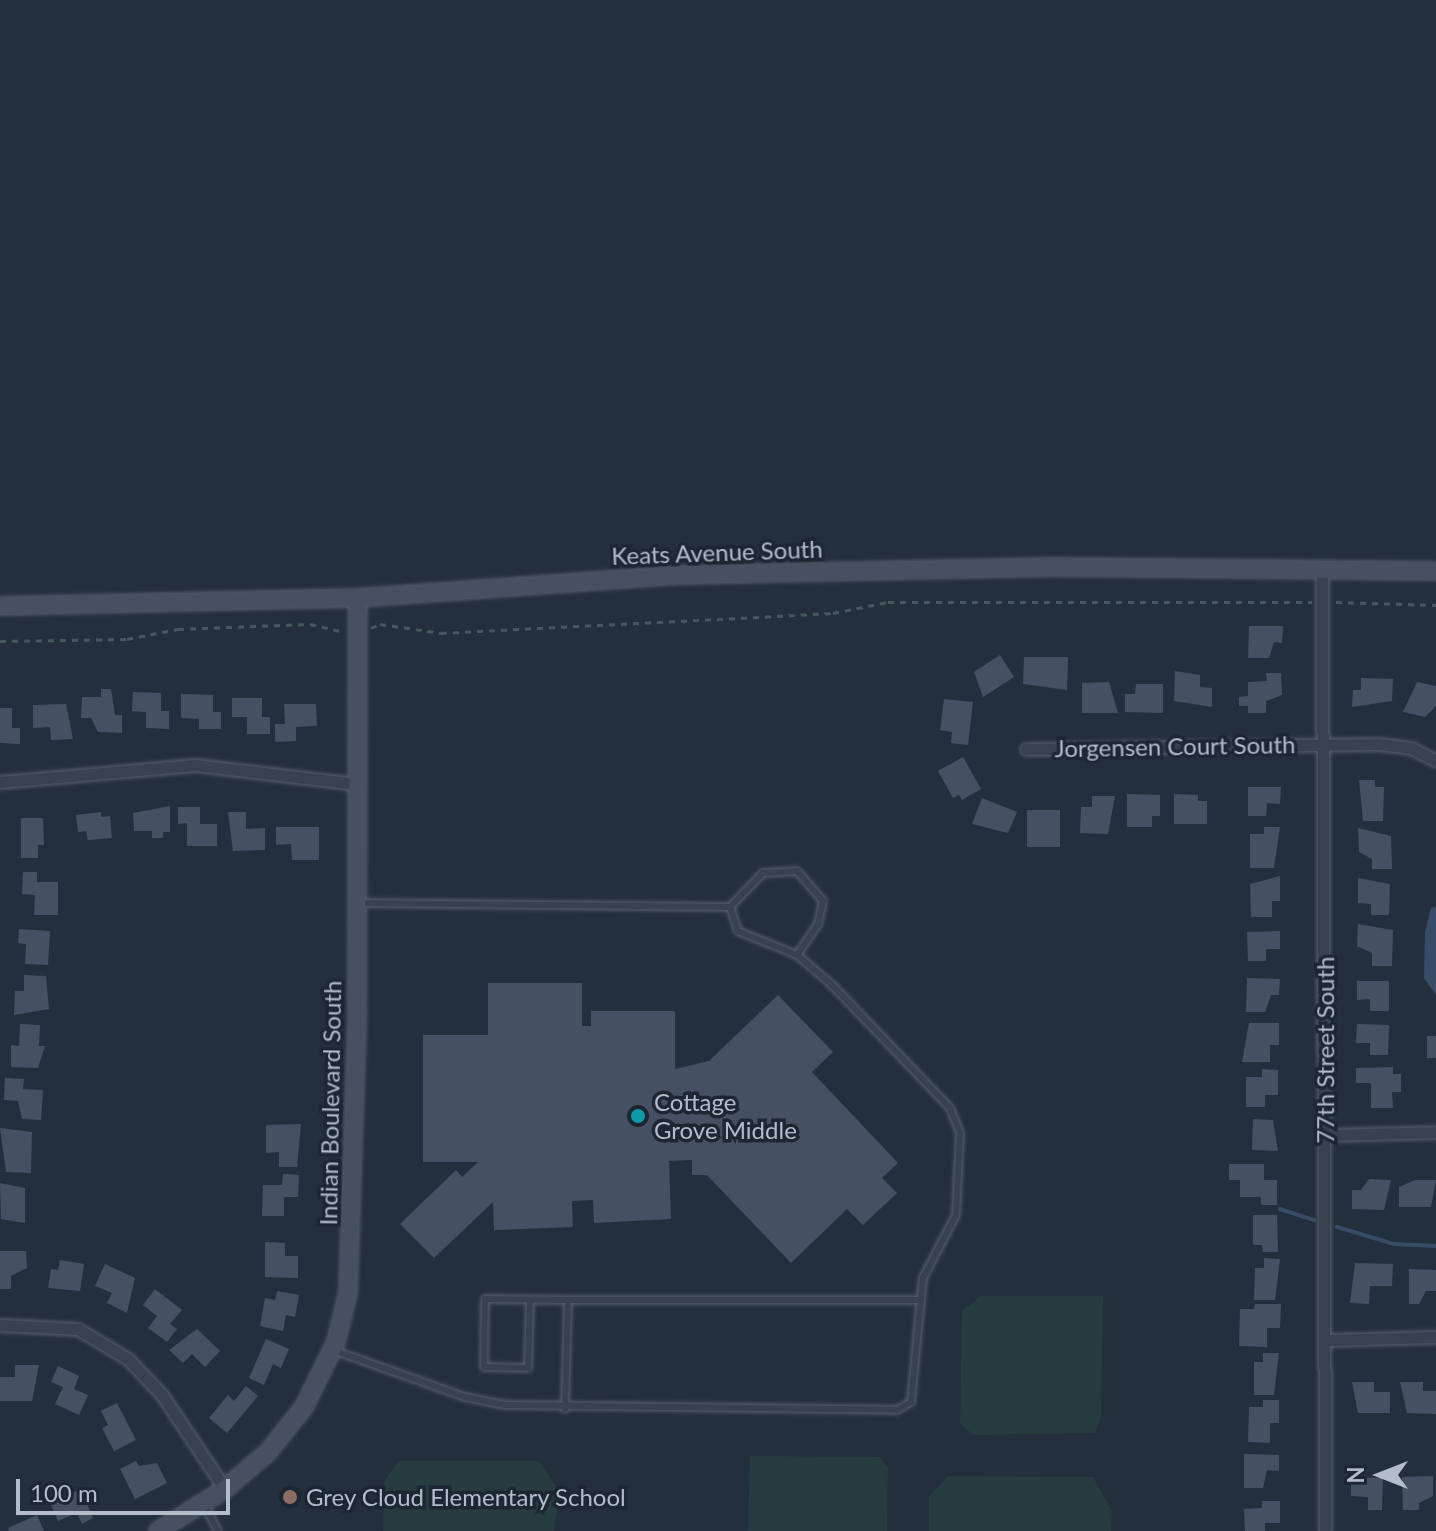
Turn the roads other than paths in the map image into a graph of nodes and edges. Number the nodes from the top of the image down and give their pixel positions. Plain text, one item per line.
1 (1322, 569) junction
2 (1436, 571) edge
3 (358, 598) junction
4 (0, 606) edge
5 (1325, 743) junction
6 (1026, 749) dead end
7 (1436, 761) edge
8 (0, 782) edge
9 (357, 784) junction
10 (356, 903) junction
11 (730, 907) junction
12 (797, 955) junction
13 (1436, 1132) edge
14 (1325, 1135) junction
15 (530, 1300) junction
16 (568, 1300) junction
17 (921, 1300) junction
18 (0, 1325) edge
19 (1436, 1337) edge
20 (1326, 1340) junction
21 (332, 1350) junction
22 (565, 1409) junction
23 (225, 1489) junction
24 (204, 1504) junction
25 (158, 1531) edge
26 (218, 1531) edge
27 (1325, 1531) edge

1 - 2 main road, Keats Avenue South
1 - 3 main road, Keats Avenue South
1 - 5 street, 77th Street South
3 - 4 main road, Keats Avenue South
3 - 9 main road, Indian Boulevard South
5 - 6 street, Jorgensen Court South
5 - 7 street, Jorgensen Court South
5 - 14 street, 77th Street South
8 - 9 street
9 - 10 main road, Indian Boulevard South
10 - 11 lane
10 - 21 main road, Indian Boulevard South
11 - 12 lane
11 - 12 lane
12 - 17 lane
13 - 14 street
14 - 20 street, 77th Street South
15 - 15 lane
15 - 16 lane
16 - 17 lane
16 - 22 lane
17 - 22 lane
18 - 23 street
19 - 20 street
20 - 27 street, 77th Street South
21 - 22 lane
21 - 23 main road, Indian Boulevard South
23 - 24 main road, Indian Boulevard South
24 - 25 main road, Indian Boulevard South
24 - 26 lane

